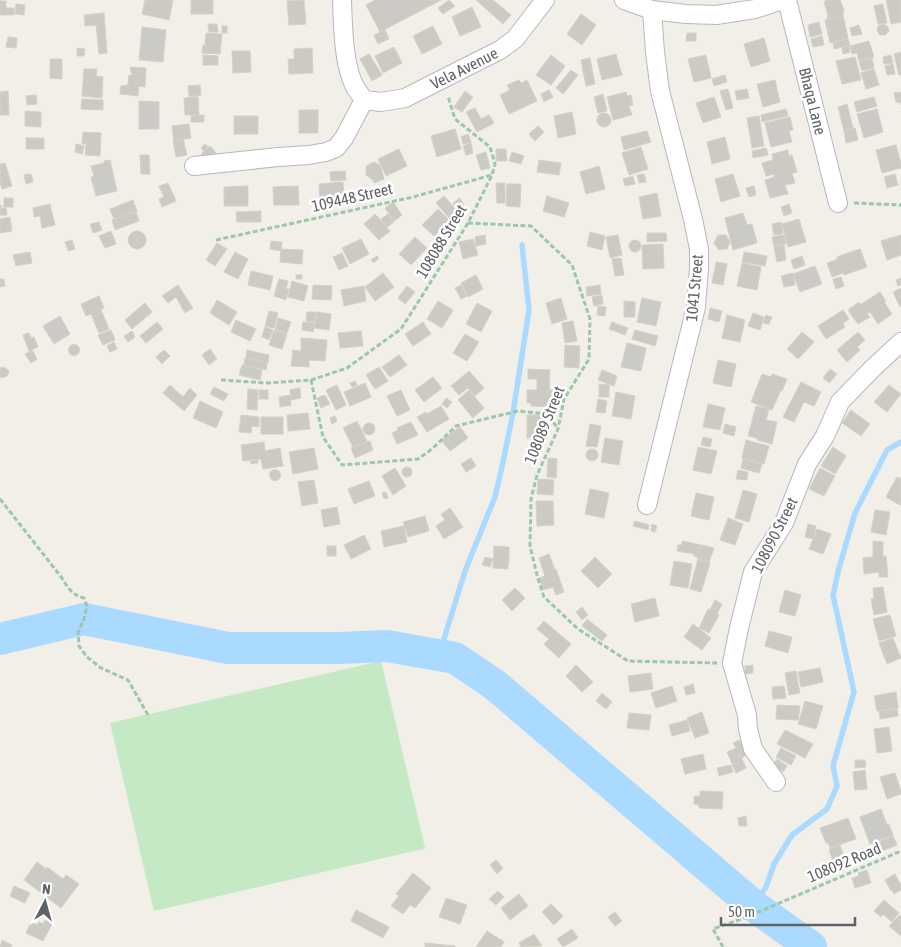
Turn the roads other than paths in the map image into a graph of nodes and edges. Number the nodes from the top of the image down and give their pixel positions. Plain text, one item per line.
1 (342, 0) edge
2 (545, 0) edge
3 (624, 0) edge
4 (782, 0) edge
5 (787, 0) edge
6 (652, 10) junction
7 (364, 100) junction
8 (194, 166) dead end
9 (838, 203) road end
10 (901, 342) edge
11 (647, 505) dead end
12 (776, 782) dead end

1 - 7 street
2 - 7 street, Vela Avenue
3 - 6 street
4 - 6 street
5 - 9 street, Bhaqa Lane
6 - 11 street, 1041 Street
7 - 8 street
10 - 12 street, 108090 Street

